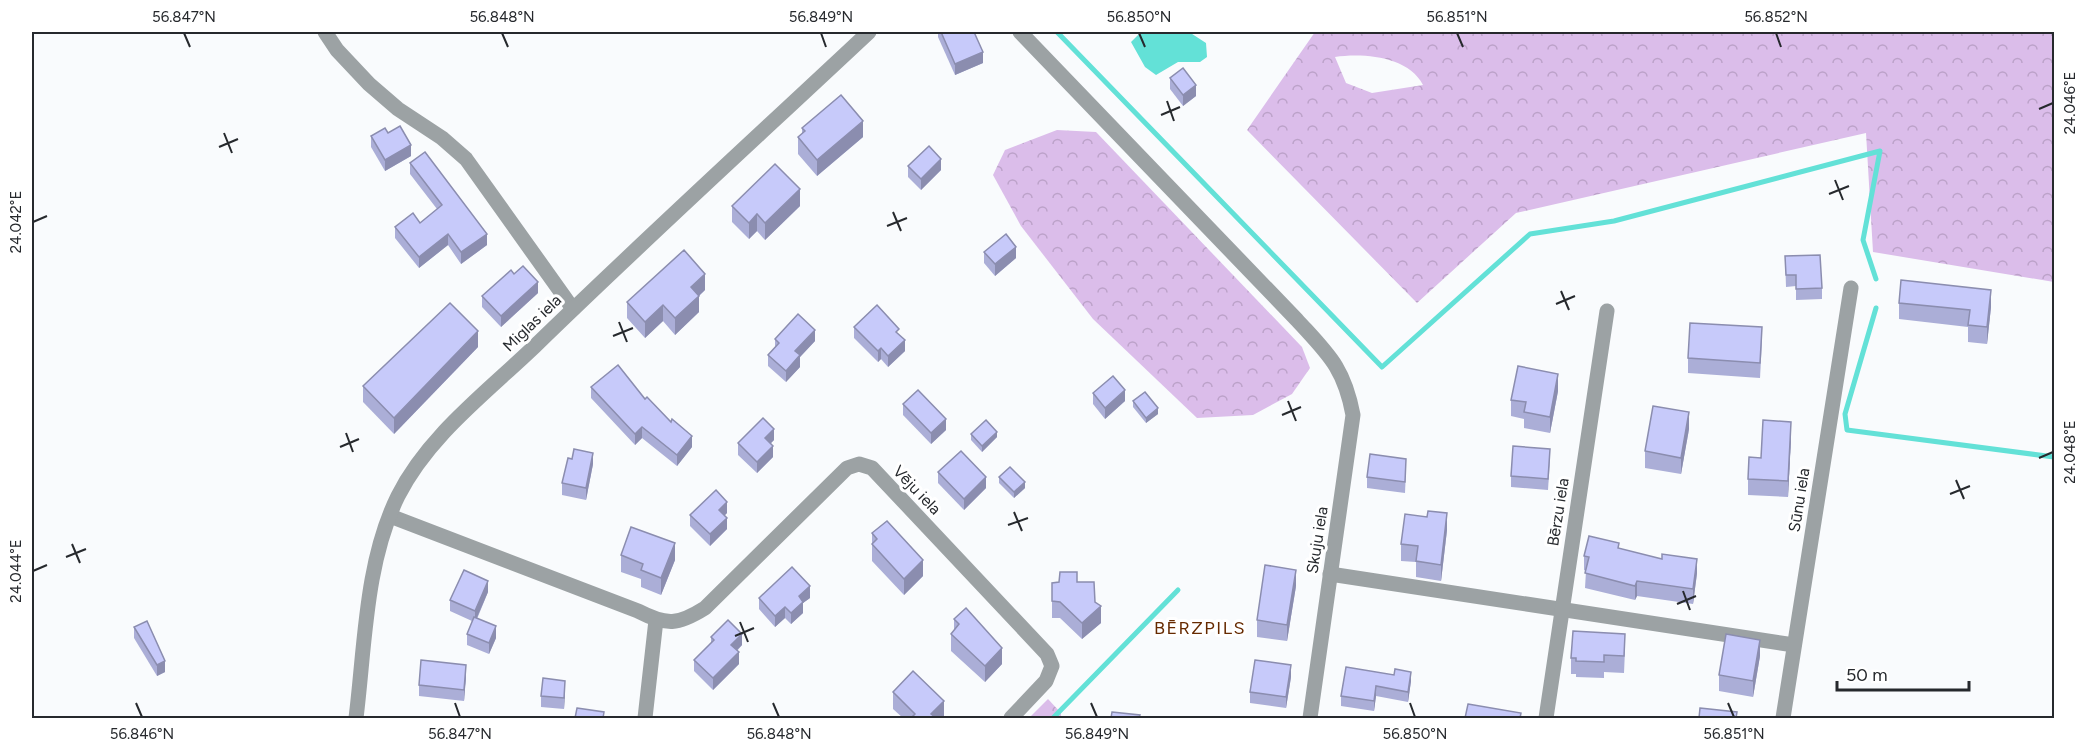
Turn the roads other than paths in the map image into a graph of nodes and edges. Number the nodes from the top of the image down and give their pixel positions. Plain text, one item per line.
1 (325, 32) edge
2 (869, 32) edge
3 (1020, 32) edge
4 (1851, 288) dead end
5 (573, 309) junction
6 (1607, 311) dead end
7 (390, 516) junction
8 (1330, 574) junction
9 (1560, 611) junction
10 (656, 620) junction
11 (1794, 645) junction
12 (356, 718) edge
13 (645, 718) edge
14 (1011, 718) edge
15 (1310, 718) edge
16 (1546, 718) edge
17 (1783, 718) edge

1 - 5 street
2 - 5 street, Miglas iela
3 - 8 street, Skuju iela
4 - 11 street, Sūnu iela
5 - 7 street, Miglas iela
6 - 9 street, Bērzu iela
7 - 10 street, Vēju iela
7 - 12 street, Miglas iela
8 - 9 street
8 - 15 street, Skuju iela
9 - 11 street
9 - 16 street, Bērzu iela
10 - 13 street
10 - 14 street, Vēju iela
11 - 17 street, Sūnu iela

